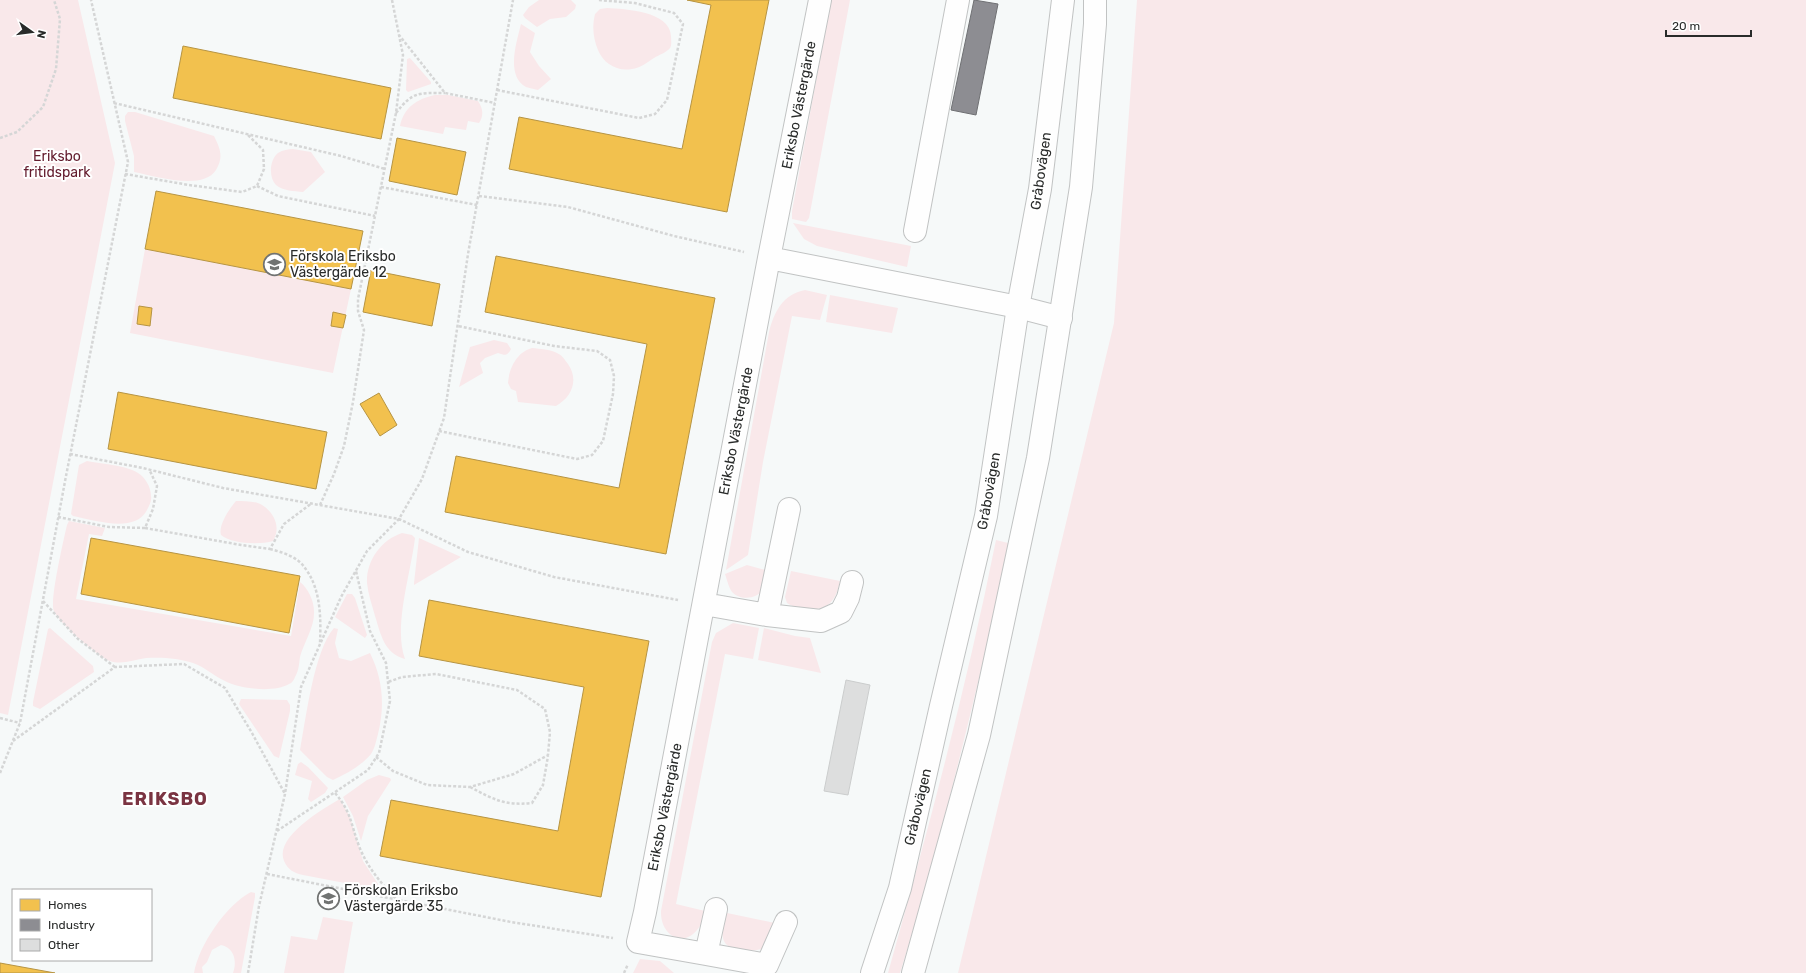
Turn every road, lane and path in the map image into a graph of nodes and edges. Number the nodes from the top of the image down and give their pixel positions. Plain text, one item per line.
1 (54, 0) edge
2 (94, 0) edge
3 (392, 0) edge
4 (513, 0) edge
5 (598, 0) edge
6 (820, 0) edge
7 (958, 0) edge
8 (1063, 0) edge
9 (1095, 0) edge
10 (91, 2) edge
11 (399, 35) junction
12 (497, 90) junction
13 (445, 93) junction
14 (114, 102) junction
15 (495, 103) junction
16 (396, 113) junction
17 (247, 134) junction
18 (0, 138) edge
19 (385, 169) junction
20 (125, 174) junction
21 (257, 186) junction
22 (381, 187) junction
23 (479, 196) junction
24 (477, 205) junction
25 (375, 216) junction
26 (915, 231) dead end
27 (769, 258) junction
28 (1018, 307) junction
29 (1061, 318) junction
30 (458, 326) junction
31 (439, 431) junction
32 (70, 454) junction
33 (150, 470) junction
34 (312, 503) junction
35 (320, 504) junction
36 (789, 509) dead end
37 (58, 517) junction
38 (399, 519) junction
39 (145, 528) junction
40 (270, 548) junction
41 (356, 570) junction
42 (852, 582) dead end
43 (42, 601) junction
44 (704, 604) junction
45 (767, 615) junction
46 (319, 646) junction
47 (115, 667) junction
48 (388, 682) junction
49 (0, 718) edge
50 (20, 723) junction
51 (12, 741) junction
52 (548, 755) junction
53 (376, 757) junction
54 (0, 773) edge
55 (470, 787) junction
56 (335, 793) junction
57 (285, 794) junction
58 (277, 832) junction
59 (267, 874) junction
60 (396, 899) junction
61 (716, 909) dead end
62 (786, 922) dead end
63 (638, 942) junction
64 (706, 954) junction
65 (248, 973) edge
66 (872, 973) edge
67 (913, 973) edge

1 - 18 path
2 - 10 path
3 - 11 path
4 - 12 path
5 - 12 path
6 - 27 street, Eriksbo Västergärde
7 - 26 street
8 - 28 street, Gråbovägen
9 - 29 street
10 - 14 path
11 - 13 path
11 - 16 path
12 - 15 path
13 - 15 path
13 - 16 path
14 - 17 path
14 - 20 path
15 - 23 path
16 - 19 path
17 - 19 path
17 - 21 path
19 - 22 path
20 - 21 path
20 - 32 path
21 - 25 path
22 - 24 path
22 - 25 path
23 - 24 path
23 - 27 path
24 - 30 path
25 - 35 path
27 - 28 street
27 - 44 street, Eriksbo Västergärde
28 - 29 street
28 - 66 street, Gråbovägen
29 - 67 street
30 - 31 path
30 - 31 path
31 - 38 path
32 - 33 path
32 - 37 path
33 - 34 path
33 - 39 path
34 - 35 path
34 - 40 path
35 - 38 path
36 - 45 street
37 - 39 path
37 - 43 path
38 - 41 path
38 - 44 path
39 - 40 path
40 - 46 path
41 - 46 path
41 - 48 path
42 - 45 street
43 - 47 path
43 - 50 path
44 - 45 street
44 - 63 street, Eriksbo Västergärde
46 - 57 path
47 - 51 path
47 - 57 path
48 - 52 path
48 - 53 path
49 - 50 path
50 - 51 path
51 - 54 path
52 - 55 path
52 - 55 path
53 - 55 path
53 - 56 path
56 - 58 path
56 - 60 path
57 - 58 path
58 - 59 path
59 - 60 path
59 - 65 path
60 - 63 path
61 - 64 street
62 - 64 street
63 - 64 street

